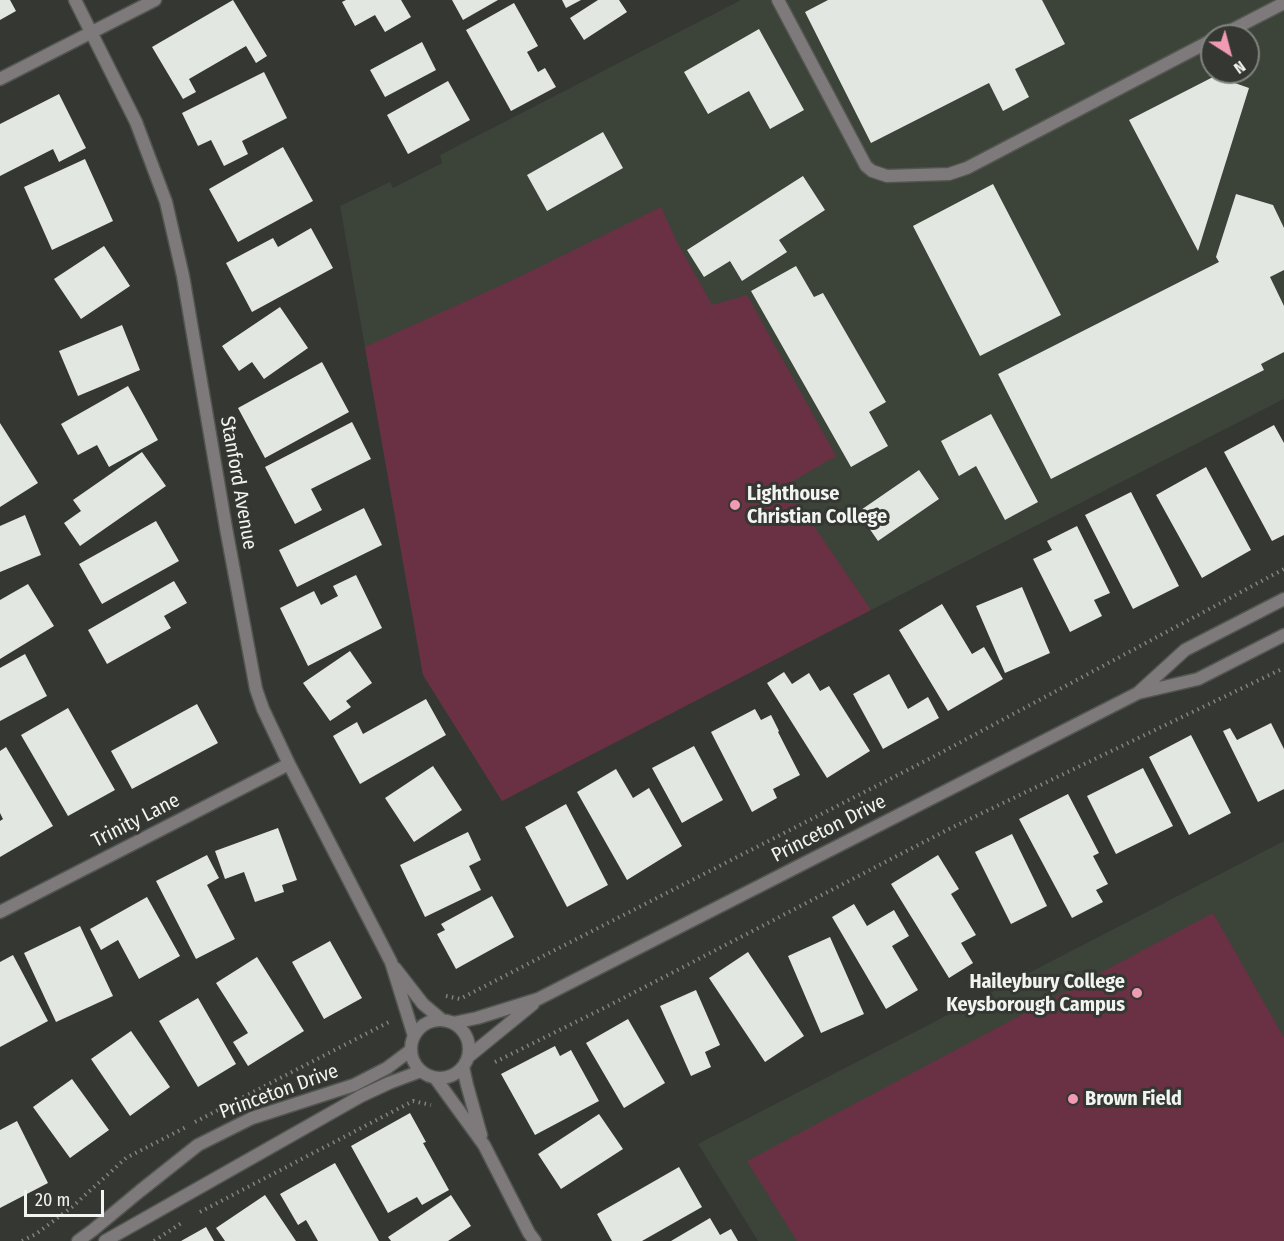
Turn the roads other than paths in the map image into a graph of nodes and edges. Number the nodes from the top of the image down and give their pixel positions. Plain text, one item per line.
1 (75, 0) edge
2 (155, 0) edge
3 (778, 0) edge
4 (1284, 3) edge
5 (1243, 24) edge
6 (91, 32) junction
7 (1200, 46) edge
8 (0, 80) edge
9 (1284, 598) edge
10 (1284, 635) edge
11 (1138, 693) junction
12 (289, 764) junction
13 (0, 912) edge
14 (391, 962) junction
15 (538, 999) junction
16 (447, 1022) junction
17 (414, 1036) junction
18 (411, 1050) junction
19 (466, 1062) junction
20 (421, 1071) junction
21 (436, 1078) junction
22 (484, 1145) junction
23 (78, 1241) edge
24 (105, 1241) edge
25 (535, 1241) edge

1 - 6 street, Stanford Avenue
2 - 6 street
3 - 7 street
4 - 5 street
6 - 8 street
6 - 12 street, Stanford Avenue
9 - 11 street, Princeton Drive
10 - 11 street, Princeton Drive
11 - 15 street, Princeton Drive
12 - 13 street, Trinity Lane
12 - 14 street, Stanford Avenue
14 - 16 street, Stanford Avenue
14 - 17 street, Stanford Avenue
15 - 16 street, Princeton Drive
15 - 19 street, Princeton Drive
16 - 17 street
16 - 19 street
17 - 18 street
18 - 20 street
18 - 23 street, Princeton Drive
19 - 21 street
19 - 22 street
20 - 21 street
20 - 24 street, Princeton Drive
21 - 22 street
22 - 25 street

